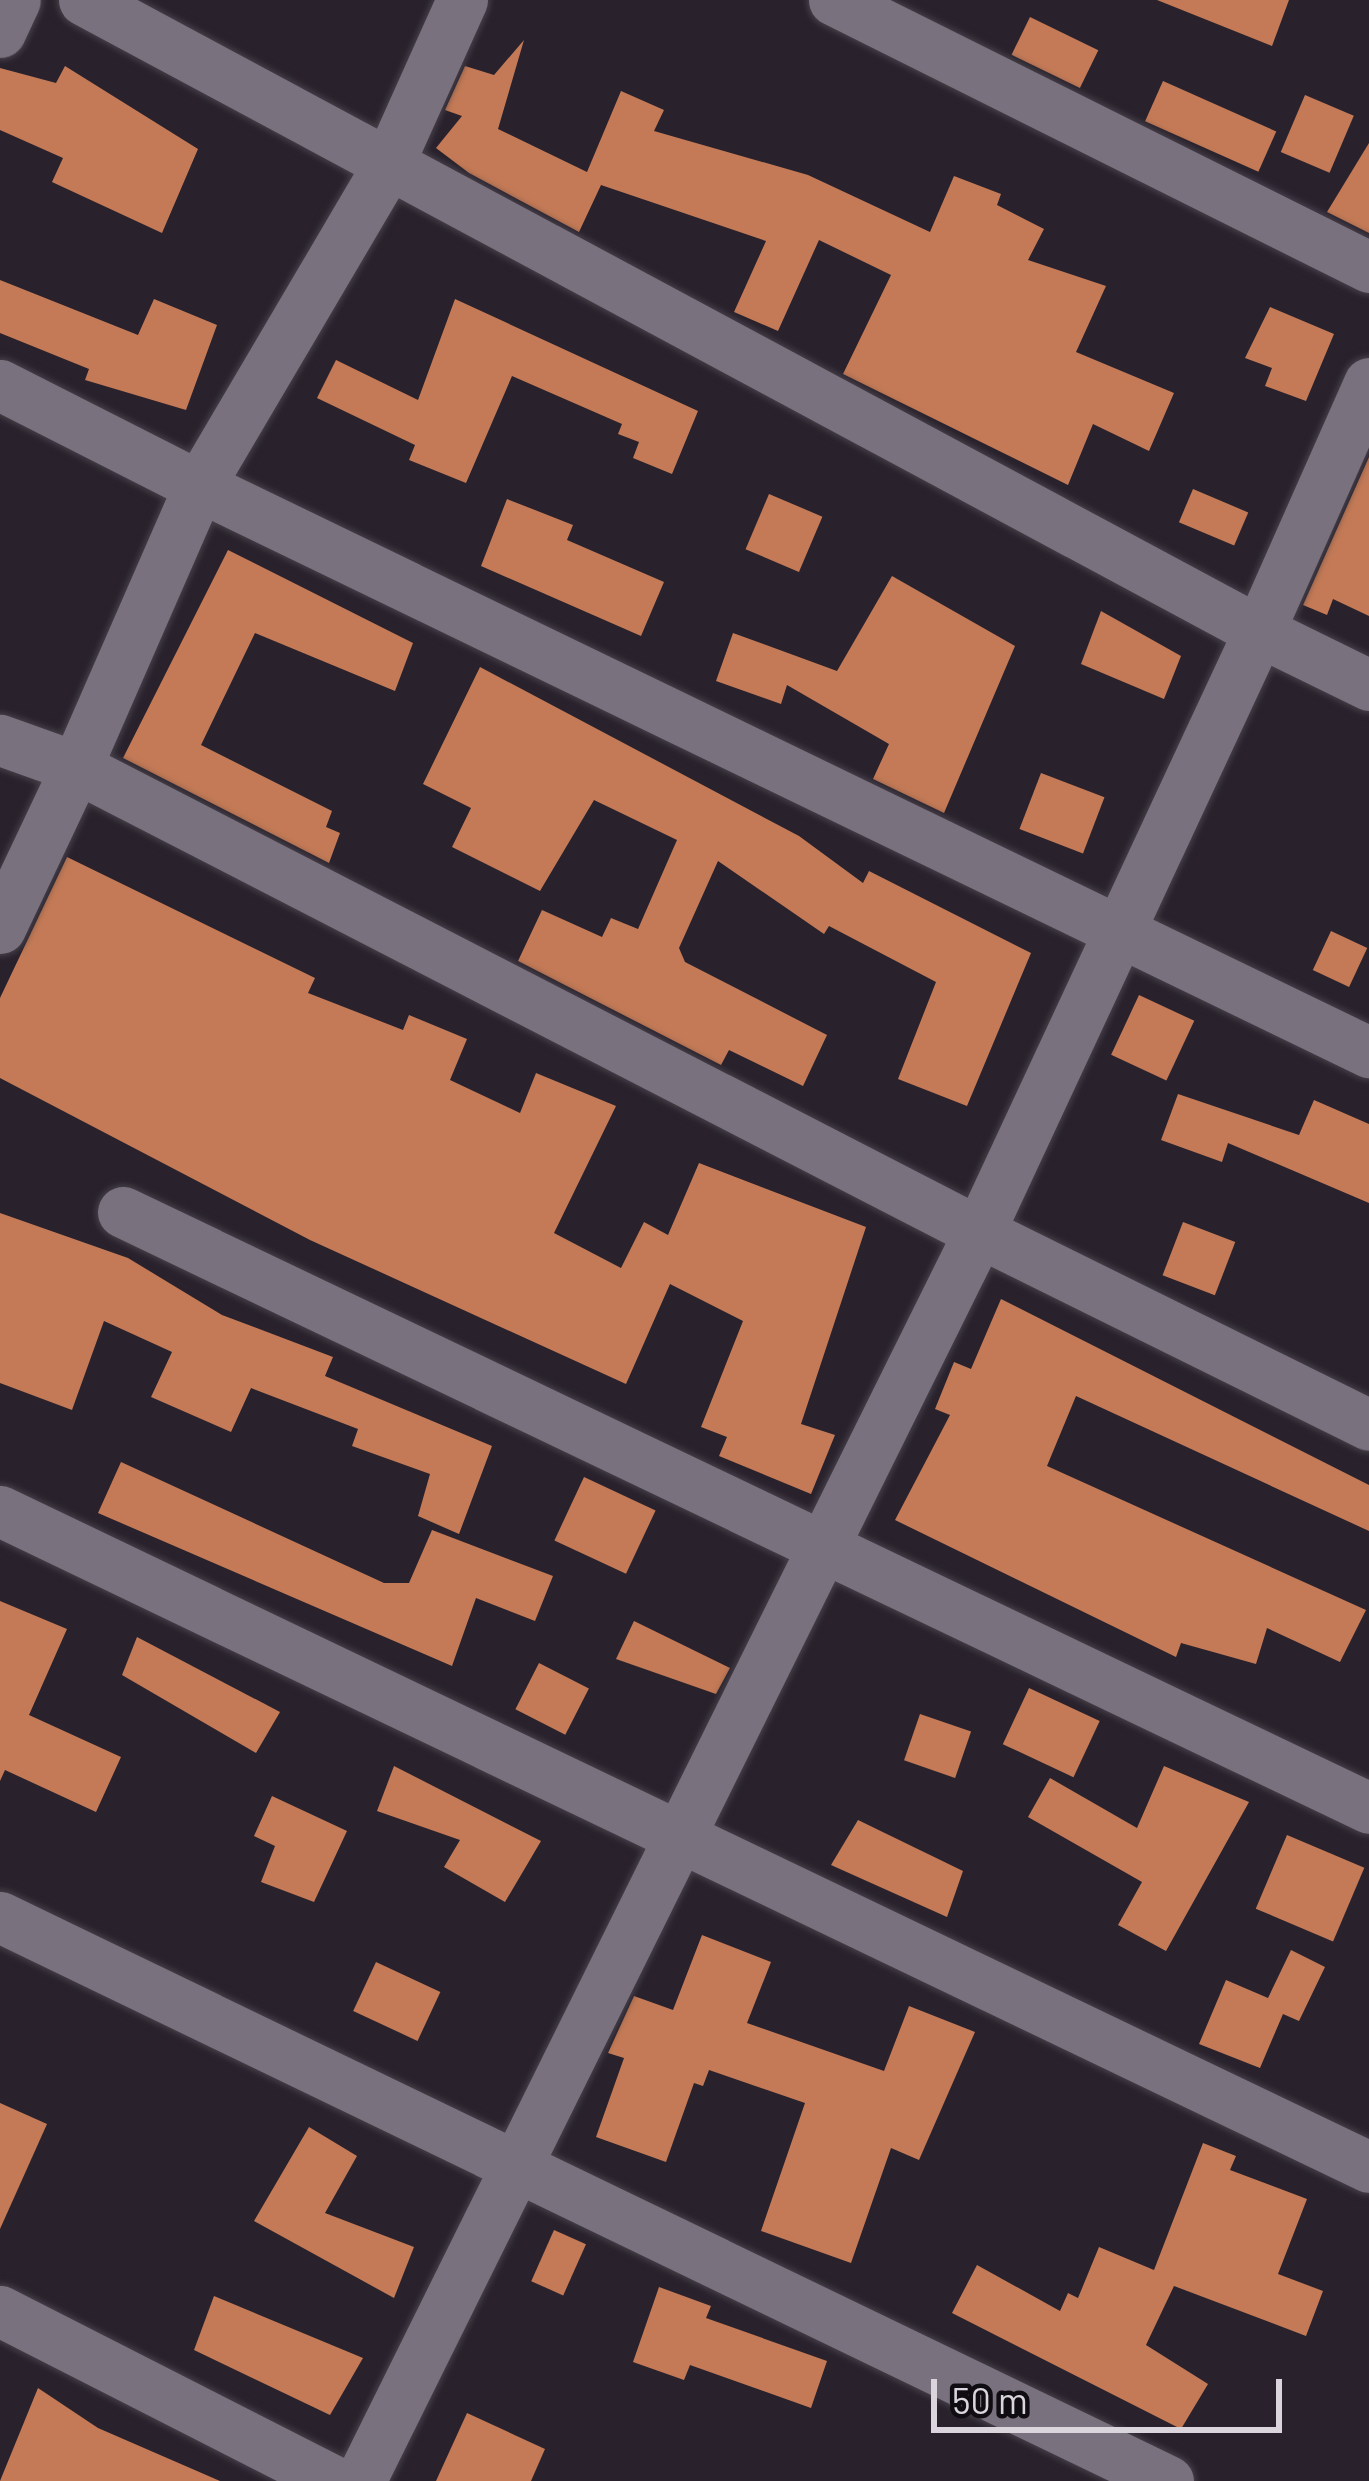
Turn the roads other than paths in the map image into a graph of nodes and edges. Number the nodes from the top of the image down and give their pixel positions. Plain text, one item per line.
1 (15, 0) edge
2 (84, 0) edge
3 (462, 0) edge
4 (834, 0) edge
5 (0, 32) edge
6 (388, 165) junction
7 (1369, 267) edge
8 (1369, 383) edge
9 (0, 386) edge
10 (200, 486) junction
11 (1259, 631) junction
12 (1369, 685) edge
13 (0, 740) edge
14 (76, 766) junction
15 (0, 928) edge
16 (1119, 934) junction
17 (1369, 1052) edge
18 (123, 1212) dead end
19 (979, 1232) junction
20 (1369, 1425) edge
21 (0, 1511) edge
22 (821, 1540) junction
23 (1369, 1808) edge
24 (685, 1837) junction
25 (0, 1917) edge
26 (1369, 2167) edge
27 (522, 2169) junction
28 (0, 2311) edge
29 (334, 2481) edge
30 (360, 2481) edge
31 (1168, 2481) edge

1 - 5 street
2 - 6 street
3 - 6 street
4 - 7 street
6 - 10 street
6 - 11 street
8 - 11 street
9 - 10 street
10 - 14 street
10 - 16 street
11 - 12 street
11 - 16 street
13 - 14 street
14 - 15 street
14 - 19 street
16 - 17 street
16 - 19 street
18 - 22 street
19 - 20 street
19 - 22 street
21 - 24 street
22 - 23 street
22 - 24 street
24 - 26 street
24 - 27 street
25 - 27 street
27 - 30 street
27 - 31 street
28 - 29 street

